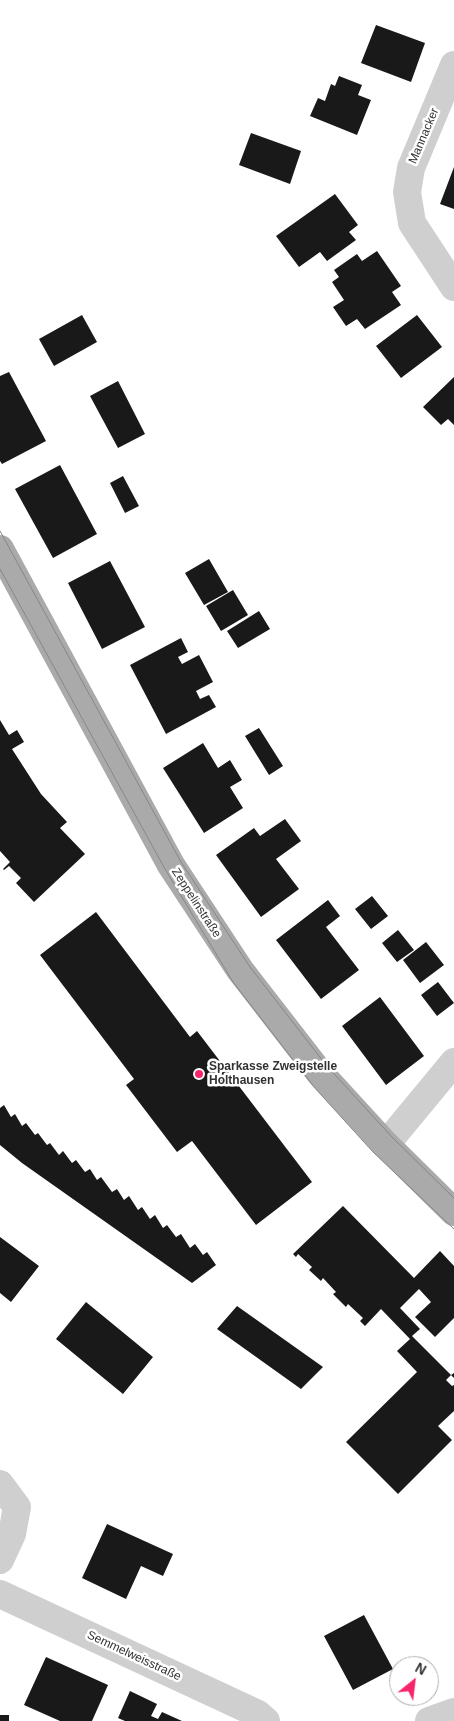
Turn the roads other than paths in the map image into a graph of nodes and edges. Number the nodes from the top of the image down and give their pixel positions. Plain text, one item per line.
1 (454, 65) edge
2 (454, 288) edge
3 (0, 549) edge
4 (454, 1062) edge
5 (384, 1143) junction
6 (454, 1212) edge
7 (0, 1484) edge
8 (0, 1560) edge
9 (0, 1594) edge
10 (454, 1712) edge
11 (266, 1721) edge
12 (430, 1721) edge

1 - 2 street, Mannacker
3 - 5 main road, Zeppelinstraße
4 - 5 street
5 - 6 main road, Zeppelinstraße
7 - 8 street
9 - 11 street, Semmelweisstraße
10 - 12 street

